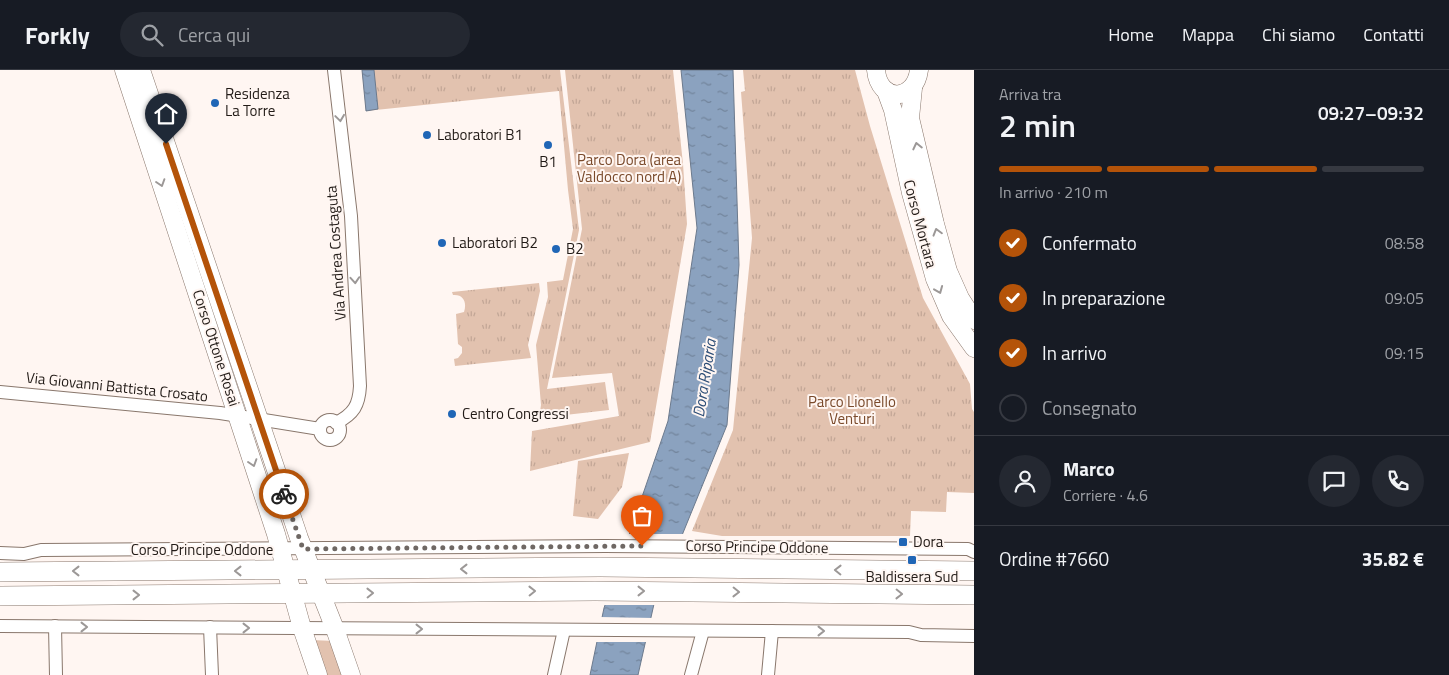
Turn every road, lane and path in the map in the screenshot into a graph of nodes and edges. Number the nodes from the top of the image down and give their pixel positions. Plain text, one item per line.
1 (124, 70) edge
2 (141, 70) edge
3 (334, 70) edge
4 (876, 70) edge
5 (919, 70) edge
6 (913, 88) junction
7 (886, 91) junction
8 (974, 320) edge
9 (974, 348) edge
10 (0, 392) edge
11 (238, 416) junction
12 (259, 420) junction
13 (320, 429) joint
14 (303, 549) junction
15 (281, 550) junction
16 (974, 552) edge
17 (0, 553) edge
18 (287, 570) junction
19 (312, 570) junction
20 (974, 571) edge
21 (0, 572) edge
22 (293, 593) junction
23 (321, 593) junction
24 (974, 595) edge
25 (0, 596) edge
26 (0, 626) edge
27 (55, 626) junction
28 (210, 627) junction
29 (302, 628) junction
30 (335, 628) junction
31 (564, 630) junction
32 (702, 630) junction
33 (772, 631) junction
34 (974, 636) edge
35 (56, 675) edge
36 (212, 675) edge
37 (318, 675) edge
38 (351, 675) edge
39 (554, 675) edge
40 (691, 675) edge
41 (768, 675) edge

1 -> 11 street, Corso Ottone Rosai
2 - 12 street, Corso Ottone Rosai
3 -> 13 street, Via Andrea Costaguta
4 - 7 street, Corso Mortara
5 - 6 street, Corso Mortara
6 - 7 street
8 -> 6 street, Corso Mortara
7 -> 9 street, Corso Mortara
10 - 11 street, Via Giovanni Battista Crosato
11 - 12 street, Via Giovanni Battista Crosato
11 -> 15 street, Corso Ottone Rosai
12 - 13 street, Via Giovanni Battista Crosato
12 - 14 street, Corso Ottone Rosai
14 - 15 street, Corso Principe Oddone
14 - 16 street, Corso Principe Oddone
14 - 19 street, Corso Ottone Rosai
15 - 17 street, Corso Principe Oddone
15 - 18 street, Corso Ottone Rosai
18 - 19 main road, Corso Principe Oddone
18 -> 21 main road, Corso Principe Oddone
18 - 22 street, Corso Ottone Rosai
20 -> 19 main road, Corso Principe Oddone
19 - 23 street, Corso Ottone Rosai
22 - 23 main road
25 -> 22 main road
22 - 29 street, Corso Ottone Rosai
23 -> 24 main road
23 - 30 street, Corso Ottone Rosai
26 - 27 street
27 -> 28 street
27 - 35 street
28 -> 29 street
28 - 36 street
29 - 30 street
29 - 37 street, Corso Ottone Rosai
30 -> 31 street
30 - 38 street, Corso Ottone Rosai
31 - 32 street
31 - 39 street
32 - 33 street
32 - 40 street
33 -> 34 street
33 - 41 street

